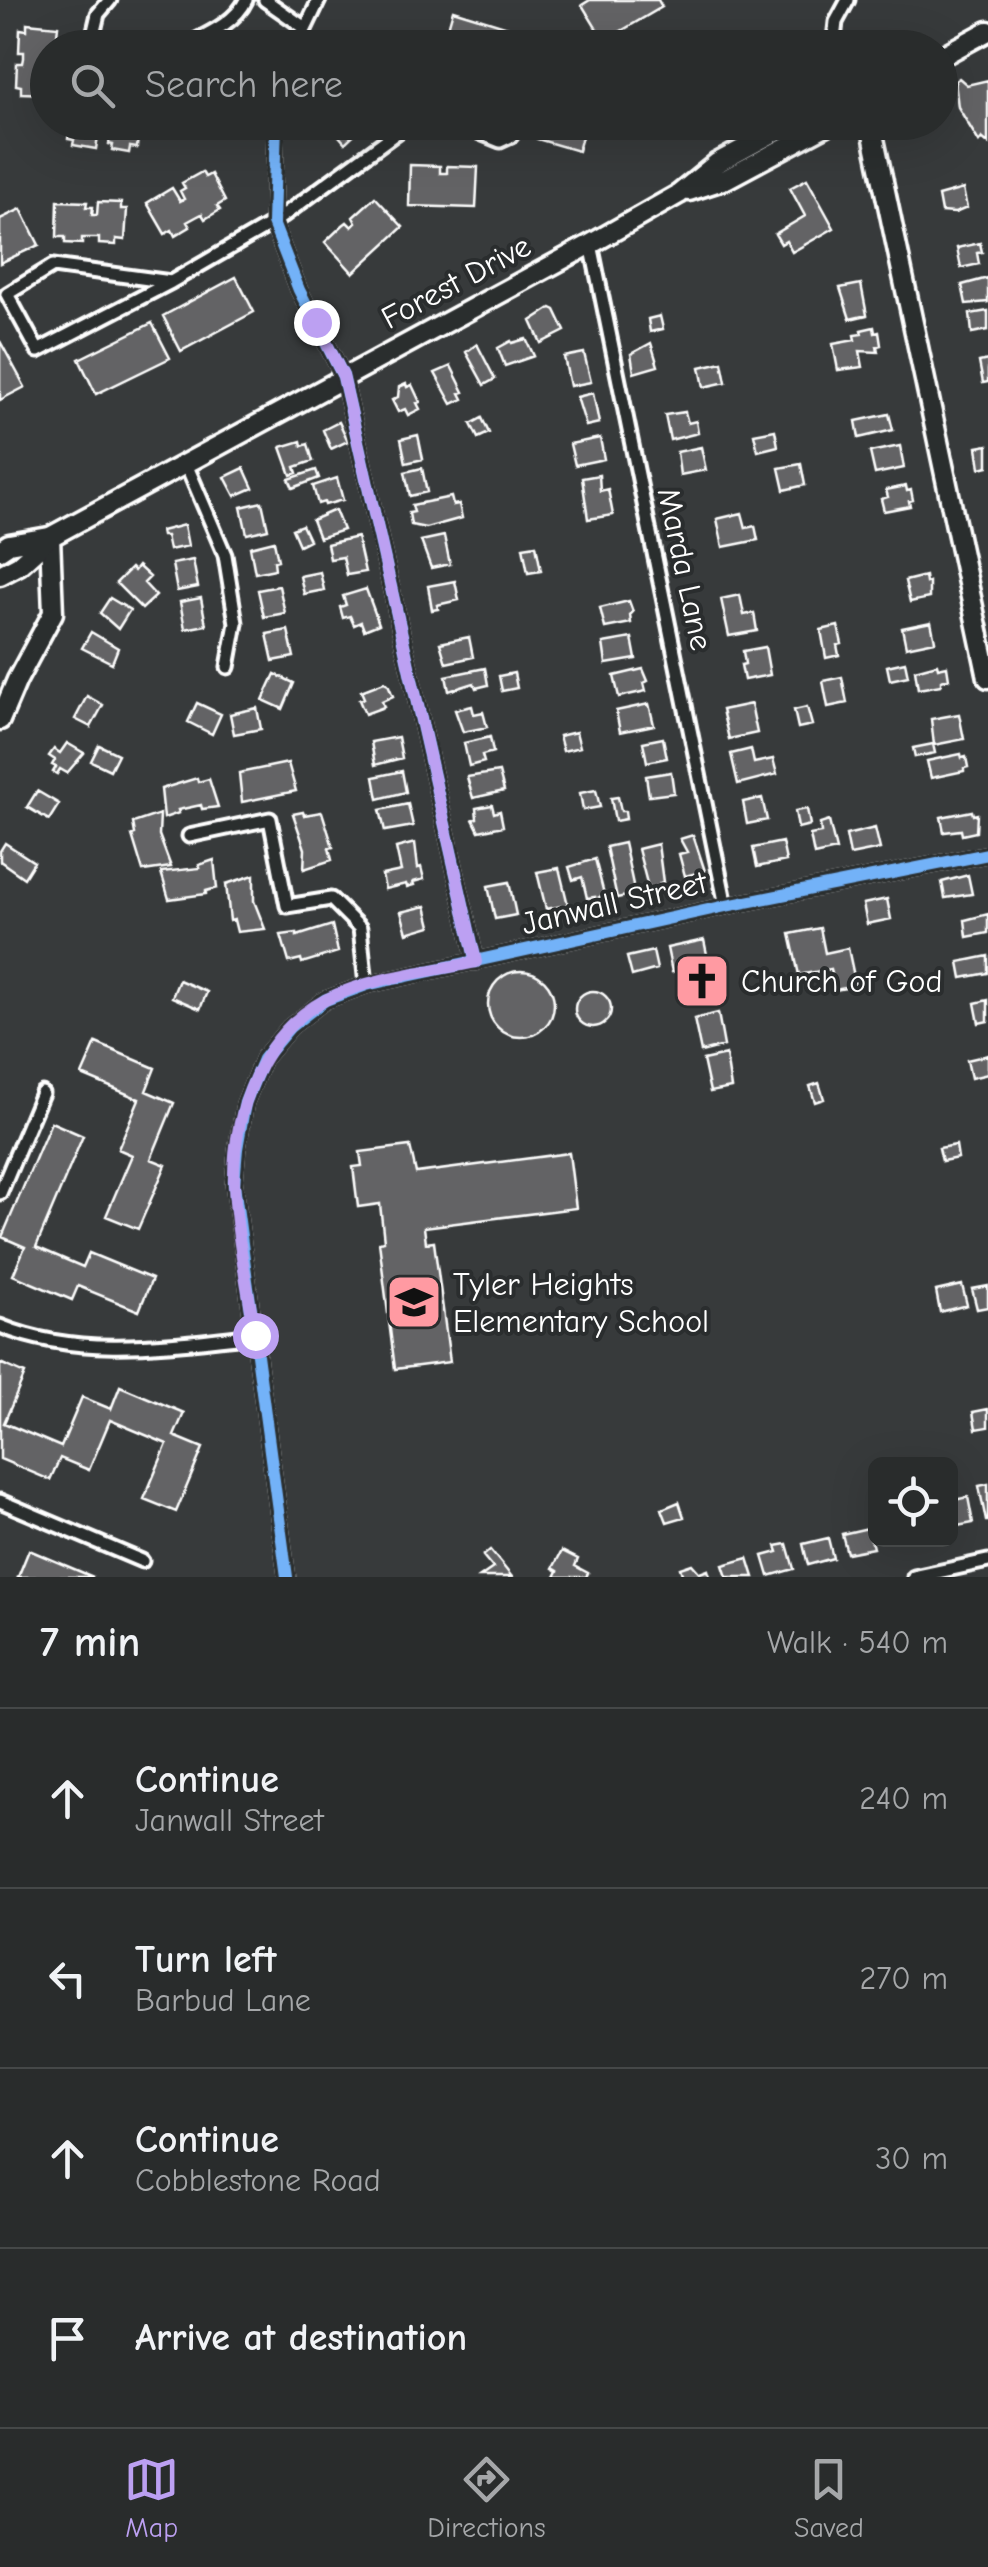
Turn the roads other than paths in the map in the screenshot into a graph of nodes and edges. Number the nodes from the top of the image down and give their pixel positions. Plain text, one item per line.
1 (110, 0) edge
2 (246, 0) edge
3 (265, 0) edge
4 (319, 0) edge
5 (848, 0) edge
6 (305, 28) joint
7 (94, 30) edge
8 (213, 30) edge
9 (835, 30) edge
10 (988, 31) edge
11 (958, 47) edge
12 (274, 140) edge
13 (386, 140) edge
14 (760, 140) edge
15 (799, 140) edge
16 (874, 140) edge
17 (679, 194) junction
18 (273, 223) junction
19 (591, 244) junction
20 (171, 282) junction
21 (343, 376) junction
22 (186, 464) junction
23 (50, 537) junction
24 (0, 550) edge
25 (0, 575) edge
26 (228, 667) dead end
27 (988, 678) edge
28 (0, 720) edge
29 (189, 836) dead end
30 (988, 854) edge
31 (726, 906) junction
32 (476, 962) junction
33 (366, 985) junction
34 (42, 1092) dead end
35 (0, 1192) edge
36 (0, 1326) edge
37 (255, 1335) junction
38 (0, 1501) edge
39 (142, 1561) dead end
40 (988, 1562) edge
41 (286, 1577) edge
42 (914, 1577) edge

1 - 7 street
2 - 8 street
3 - 6 street
4 - 6 street
5 - 9 street
10 - 11 main road
12 - 18 street
13 - 18 street
14 - 17 main road, Forest Drive
15 - 17 main road, Forest Drive
16 - 27 main road
17 - 19 main road, Forest Drive
18 - 20 street
18 - 21 street
19 - 21 main road, Forest Drive
19 - 31 street, Marda Lane
20 - 20 street
21 - 22 main road, Forest Drive
21 - 32 street
22 - 23 main road, Forest Drive
22 - 26 street
23 - 24 main road, Forest Drive
23 - 25 main road, Forest Drive
23 - 28 main road
29 - 33 street
30 - 31 street, Janwall Street
31 - 32 street, Janwall Street
32 - 33 street, Janwall Street
33 - 37 street, Janwall Street
34 - 35 street
36 - 37 street
37 - 41 street, Janwall Street
38 - 39 street
40 - 42 street

